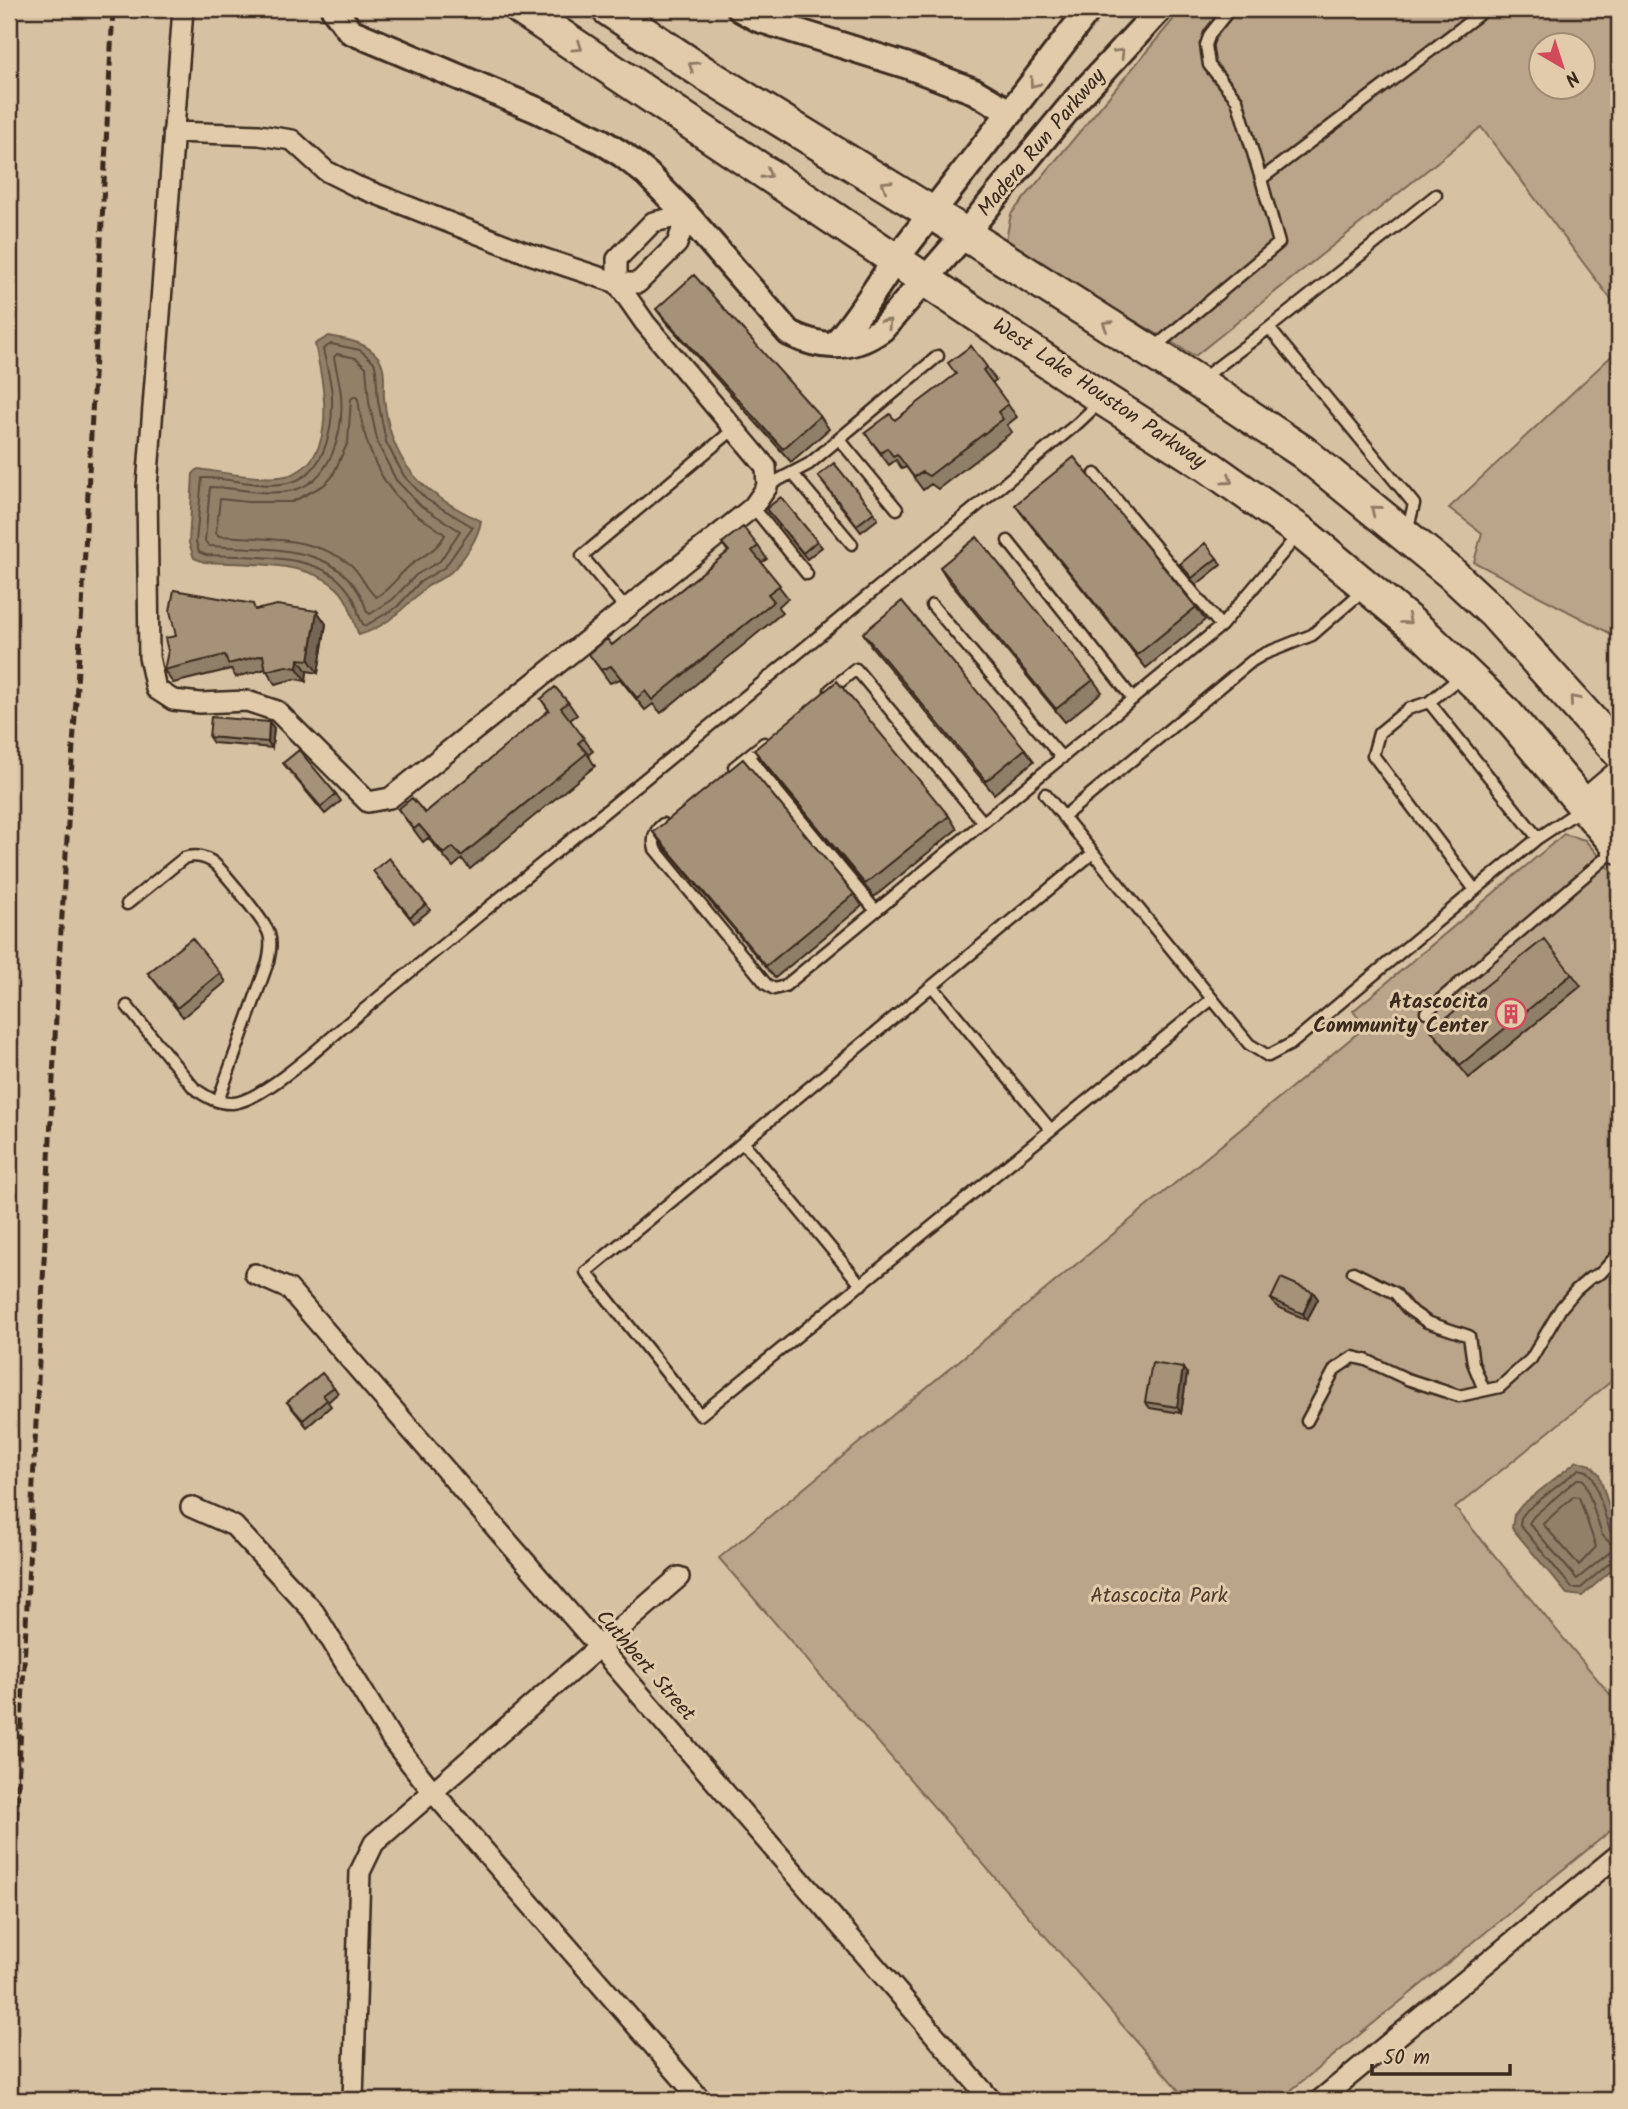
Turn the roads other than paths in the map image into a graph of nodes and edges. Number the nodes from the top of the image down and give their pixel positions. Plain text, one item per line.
1 (183, 9) edge
2 (334, 9) edge
3 (521, 9) edge
4 (608, 9) edge
5 (740, 9) edge
6 (1089, 9) edge
7 (1160, 9) edge
8 (1230, 9) edge
9 (1486, 9) edge
10 (1011, 113) junction
11 (173, 132) junction
12 (1261, 179) junction
13 (1436, 195) dead end
14 (932, 213) junction
15 (687, 215) junction
16 (964, 235) junction
17 (897, 258) junction
18 (927, 279) junction
19 (617, 283) junction
20 (1269, 328) junction
21 (834, 345) junction
22 (1150, 351) junction
23 (938, 356) dead end
24 (1198, 382) junction
25 (1103, 399) junction
26 (735, 428) junction
27 (839, 439) junction
28 (793, 474) junction
29 (1095, 474) dead end
30 (767, 487) junction
31 (753, 507) junction
32 (897, 509) dead end
33 (1301, 531) junction
34 (1406, 535) junction
35 (1008, 541) dead end
36 (852, 544) dead end
37 (807, 574) dead end
38 (1367, 587) junction
39 (932, 605) dead end
40 (626, 609) junction
41 (1221, 626) junction
42 (1465, 673) junction
43 (824, 695) edge
44 (1133, 699) junction
45 (1429, 702) junction
46 (769, 738) edge
47 (1619, 752) edge
48 (748, 756) junction
49 (1062, 758) junction
50 (728, 772) edge
51 (1619, 778) edge
52 (1045, 794) dead end
53 (1586, 806) junction
54 (1063, 817) junction
55 (667, 821) edge
56 (982, 822) junction
57 (1538, 838) junction
58 (1619, 847) edge
59 (1093, 853) junction
60 (1475, 890) junction
61 (127, 904) dead end
62 (876, 911) junction
63 (932, 986) junction
64 (1212, 999) junction
65 (127, 1006) dead end
66 (1426, 1012) dead end
67 (218, 1101) junction
68 (1051, 1130) junction
69 (743, 1142) junction
70 (1617, 1258) edge
71 (1353, 1272) dead end
72 (255, 1274) dead end
73 (861, 1285) junction
74 (1484, 1390) junction
75 (1307, 1421) dead end
76 (191, 1507) dead end
77 (679, 1577) dead end
78 (599, 1647) junction
79 (433, 1792) junction
80 (1619, 1854) edge
81 (353, 2100) edge
82 (702, 2100) edge
83 (991, 2100) edge
84 (1320, 2100) edge

1 - 11 street
2 - 15 street
3 -> 17 main road, West Lake Houston Parkway
14 -> 4 main road
5 - 10 street
6 -> 10 street, Madera Run Parkway
16 -> 7 street, Madera Run Parkway
8 - 12 lane
9 - 12 lane
10 - 14 street, Madera Run Parkway
11 - 19 street
11 - 40 street
12 - 22 lane
13 - 20 lane
14 - 16 main road
14 - 17 street, Madera Run Parkway
15 - 19 street
15 - 19 street
15 - 21 street
16 - 18 street, Madera Run Parkway
22 -> 16 main road
17 - 18 main road, West Lake Houston Parkway
17 - 21 street, Madera Run Parkway
21 -> 18 street, Madera Run Parkway
18 - 25 main road, West Lake Houston Parkway
19 - 26 street
20 - 24 lane
20 - 34 lane
22 - 24 main road
23 - 27 lane
34 -> 24 main road
25 -> 33 main road, West Lake Houston Parkway
25 - 67 lane
26 - 30 street
26 - 40 lane
27 - 28 lane
27 - 32 lane
28 - 30 lane
28 - 36 lane
29 - 41 lane
30 - 31 street
31 - 37 lane
31 - 40 street
33 - 38 main road, West Lake Houston Parkway
33 - 41 lane
47 -> 34 main road
35 - 44 lane
38 -> 42 main road, West Lake Houston Parkway
38 - 54 lane
39 - 49 lane
41 - 44 lane
42 - 45 lane
42 - 53 main road, West Lake Houston Parkway
43 - 56 lane
44 - 49 lane
45 - 57 lane
45 - 60 lane
46 - 48 lane
48 - 50 lane
48 - 62 lane
49 - 56 lane
51 - 53 main road
52 - 54 lane
53 - 57 lane
53 - 58 main road, West Lake Houston Parkway
54 - 59 lane
55 - 62 lane
56 - 62 lane
57 - 60 lane
58 - 66 lane
59 - 63 lane
59 - 64 lane
60 - 64 lane
61 - 67 lane
63 - 68 lane
63 - 69 lane
64 - 68 lane
65 - 67 lane
68 - 73 lane
69 - 73 lane
69 - 73 lane
70 - 74 lane
71 - 74 lane
72 - 78 street, Cuthbert Street
74 - 75 lane
76 - 79 street
77 - 78 street
78 - 79 street
78 - 83 street, Cuthbert Street
79 - 81 street
79 - 82 street
80 - 84 street

